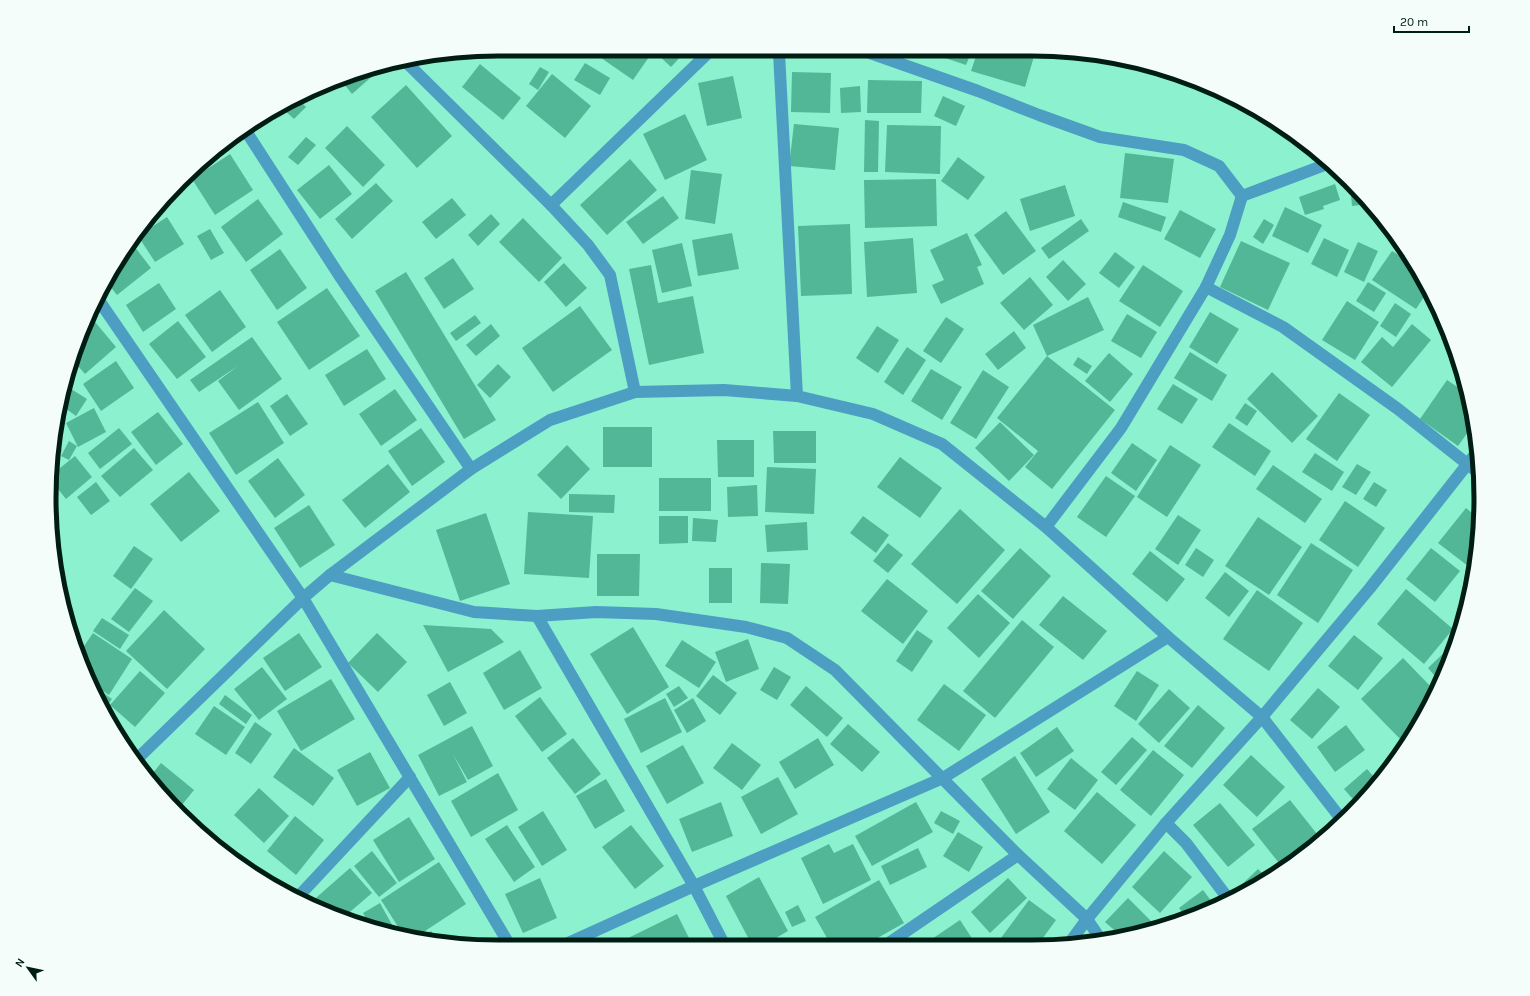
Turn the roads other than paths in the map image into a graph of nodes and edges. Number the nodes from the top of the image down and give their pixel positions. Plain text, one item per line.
1 (705, 56) edge
2 (779, 56) edge
3 (878, 56) edge
4 (409, 65) edge
5 (247, 133) edge
6 (1323, 166) edge
7 (1242, 196) junction
8 (551, 205) junction
9 (1206, 287) junction
10 (101, 304) edge
11 (635, 392) junction
12 (797, 396) junction
13 (1472, 458) edge
14 (1467, 464) junction
15 (471, 469) junction
16 (1473, 469) edge
17 (1046, 527) junction
18 (330, 575) junction
19 (303, 598) junction
20 (537, 616) junction
21 (1168, 637) junction
22 (1262, 717) junction
23 (139, 757) edge
24 (410, 777) junction
25 (943, 778) junction
26 (1339, 816) edge
27 (1166, 823) junction
28 (1018, 855) junction
29 (694, 886) junction
30 (301, 893) edge
31 (1225, 895) edge
32 (1087, 919) junction
33 (1098, 935) edge
34 (1073, 938) edge
35 (507, 940) edge
36 (575, 940) edge
37 (722, 940) edge
38 (893, 940) edge

1 - 8 street
2 - 12 street
3 - 7 street
4 - 8 street
5 - 15 street
6 - 7 street
7 - 9 street
8 - 11 street
9 - 14 street
9 - 17 street
10 - 19 street
11 - 12 street
11 - 15 street
12 - 17 street
13 - 14 street
14 - 16 street
14 - 22 street
15 - 18 street
17 - 21 street
18 - 19 street
18 - 20 street
19 - 23 street
19 - 24 street
20 - 25 street
20 - 29 street
21 - 22 street
21 - 25 street
22 - 26 street
22 - 27 street
24 - 30 street
24 - 35 street
25 - 28 street
25 - 29 street
27 - 31 street
27 - 32 street
28 - 32 street
28 - 38 street
29 - 36 street
29 - 37 street
32 - 33 street
32 - 34 street

